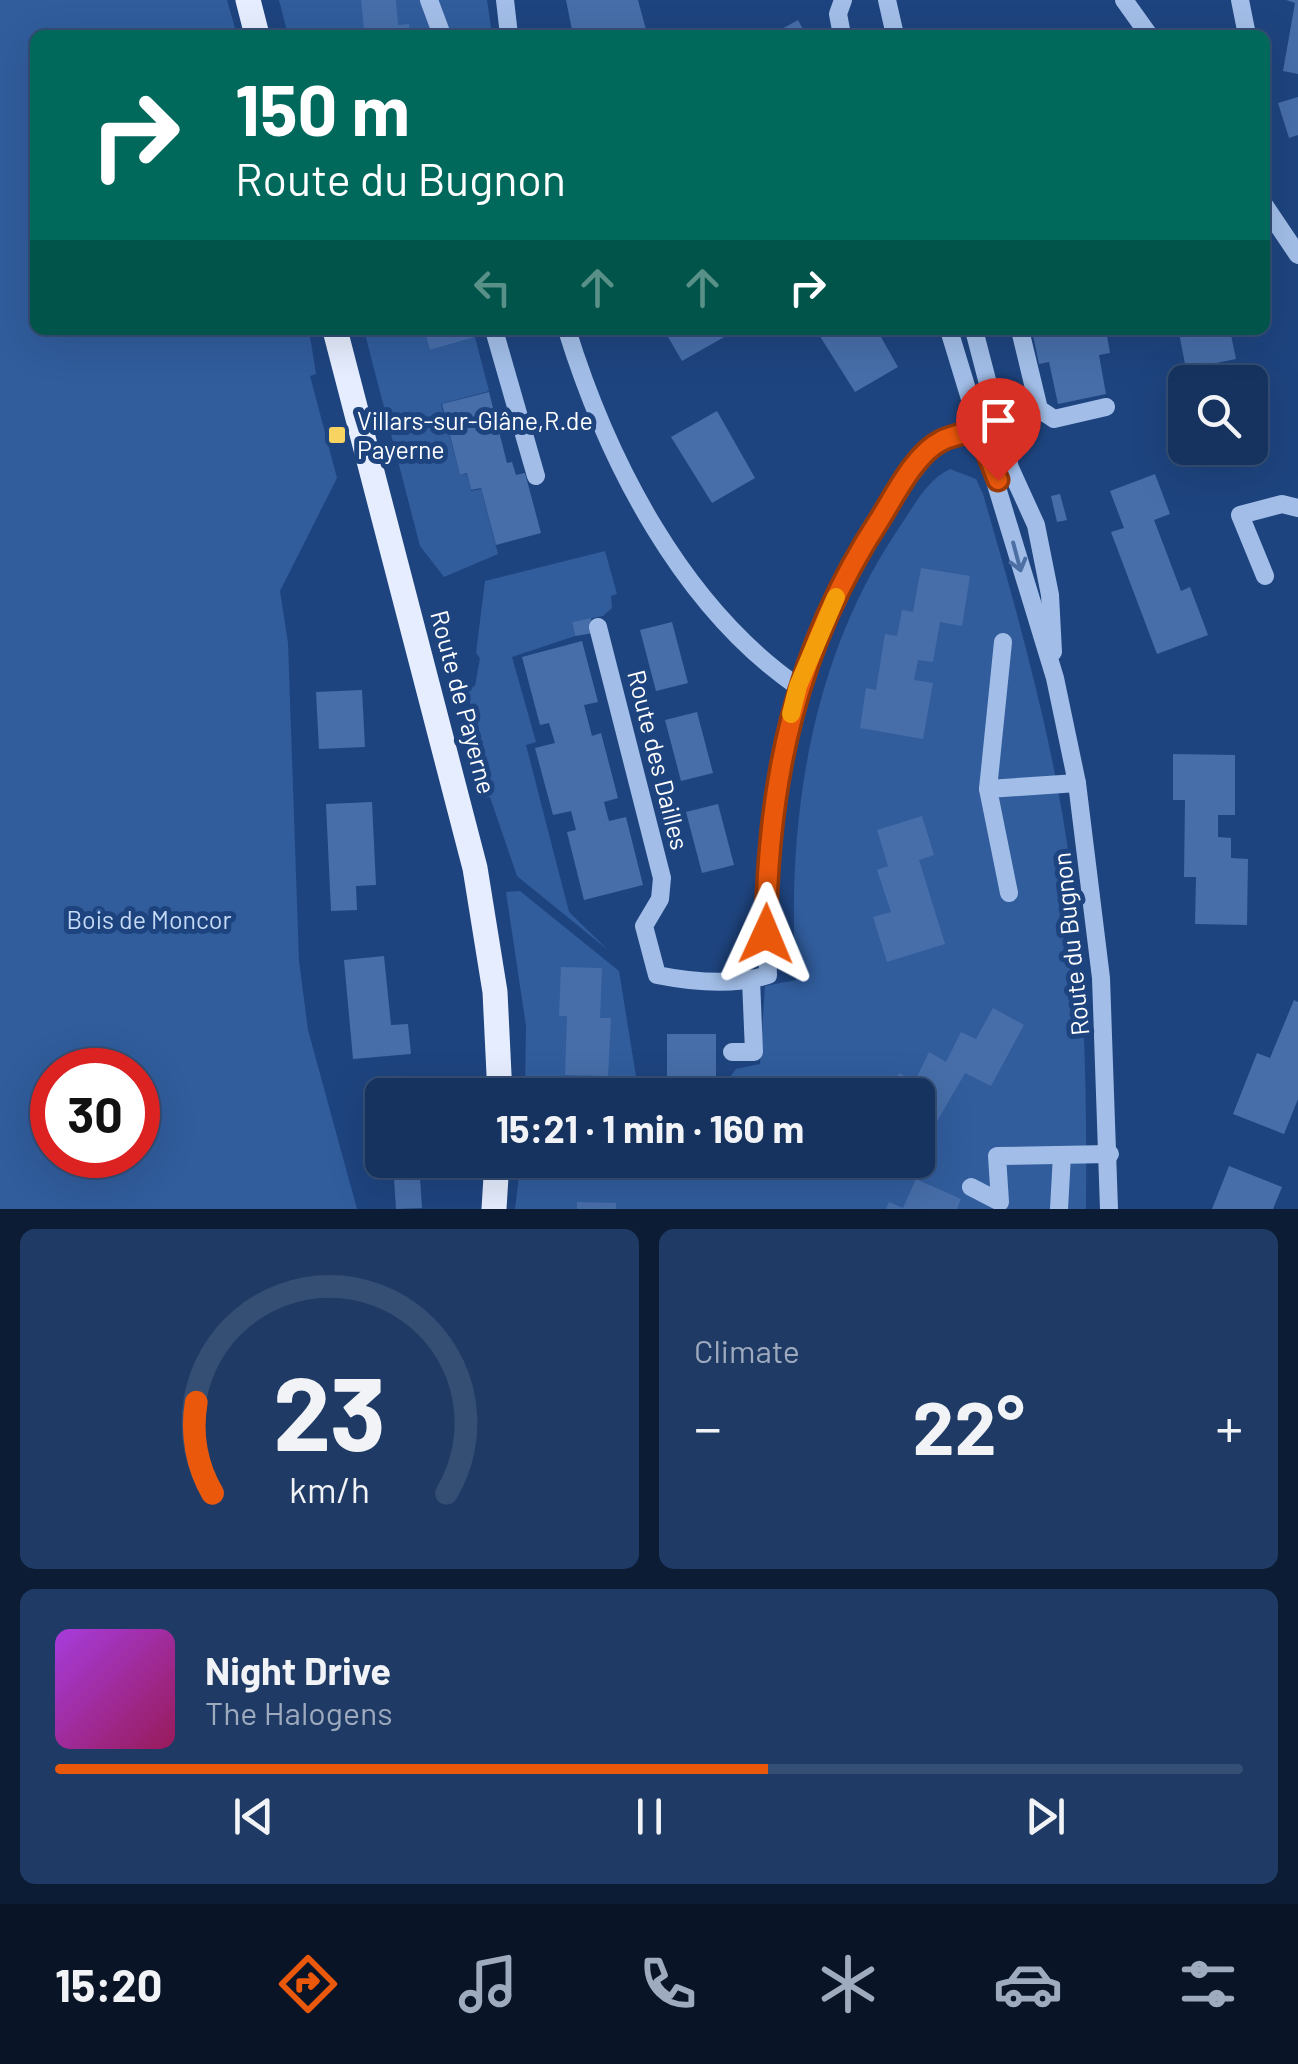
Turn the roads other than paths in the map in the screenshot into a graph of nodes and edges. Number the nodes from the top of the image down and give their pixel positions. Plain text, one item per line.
1 (248, 0) edge
2 (429, 0) edge
3 (505, 0) edge
4 (844, 0) edge
5 (887, 0) edge
6 (1124, 0) edge
7 (1240, 0) edge
8 (256, 30) edge
9 (440, 30) edge
10 (508, 30) edge
11 (841, 30) edge
12 (894, 30) edge
13 (1145, 30) edge
14 (1247, 30) edge
15 (1270, 213) edge
16 (1298, 255) edge
17 (336, 335) edge
18 (495, 335) edge
19 (569, 335) edge
20 (950, 335) edge
21 (975, 335) edge
22 (1021, 335) edge
23 (1106, 406) dead end
24 (999, 425) junction
25 (978, 430) junction
26 (536, 476) dead end
27 (1298, 508) edge
28 (1266, 576) dead end
29 (598, 626) dead end
30 (1003, 642) dead end
31 (1055, 678) junction
32 (798, 686) junction
33 (1077, 783) junction
34 (988, 789) junction
35 (1010, 893) dead end
36 (752, 980) junction
37 (732, 1052) dead end
38 (499, 1078) edge
39 (1110, 1154) junction
40 (1062, 1155) junction
41 (497, 1178) edge
42 (971, 1187) dead end
43 (494, 1209) edge
44 (1058, 1209) edge
45 (1109, 1209) edge

1 - 8 main road
2 - 9 street
3 - 10 street
4 - 11 street
5 - 12 street
6 - 13 street
7 - 14 street
15 - 16 street
17 - 38 main road, Route de Payerne
18 - 26 street
19 - 32 street
20 - 25 street, Route du Bugnon
21 - 24 street, Route du Bugnon
22 - 23 street
24 - 25 street
24 - 31 street, Route du Bugnon
25 -> 31 street, Route du Bugnon
25 - 32 street
27 - 28 street
29 - 36 street, Route des Dailles
30 - 34 street
31 - 33 street, Route du Bugnon
32 - 36 street
33 - 34 street
33 - 39 street, Route du Bugnon
34 - 35 street
36 - 37 street
39 - 40 street
39 - 45 street, Route du Bugnon
40 - 42 street
40 - 44 street
41 - 43 main road

